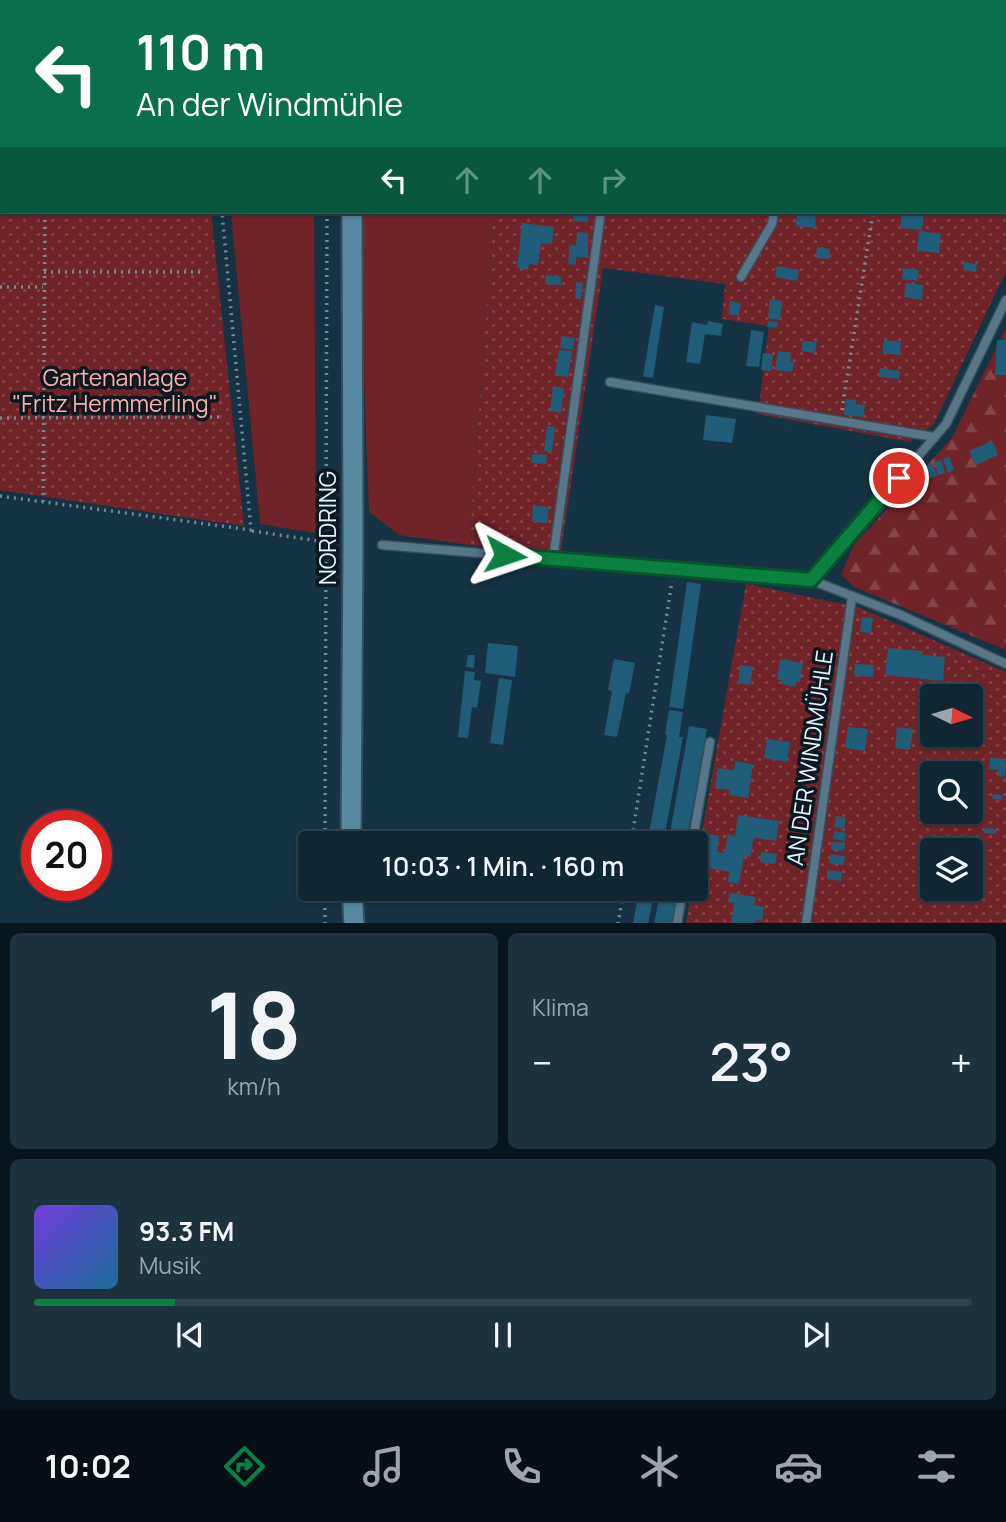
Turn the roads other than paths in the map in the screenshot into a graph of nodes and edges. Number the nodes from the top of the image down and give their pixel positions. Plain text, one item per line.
1 (352, 214) edge
2 (601, 214) edge
3 (774, 214) edge
4 (741, 277) dead end
5 (1006, 300) edge
6 (610, 382) dead end
7 (934, 437) junction
8 (383, 545) dead end
9 (553, 559) junction
10 (811, 580) junction
11 (852, 597) junction
12 (1006, 664) edge
13 (710, 742) dead end
14 (351, 831) edge
15 (694, 831) edge
16 (353, 901) edge
17 (681, 901) edge
18 (354, 923) edge
19 (677, 923) edge
20 (806, 923) edge

1 - 14 main road, NORDRING
2 - 9 lane
3 - 4 lane
5 - 7 lane
6 - 7 lane
7 - 10 lane
8 - 9 lane
9 - 10 lane
10 - 11 lane
11 - 12 lane
11 - 20 lane, AN DER WINDMÜHLE
13 - 15 lane
16 - 18 main road
17 - 19 lane

